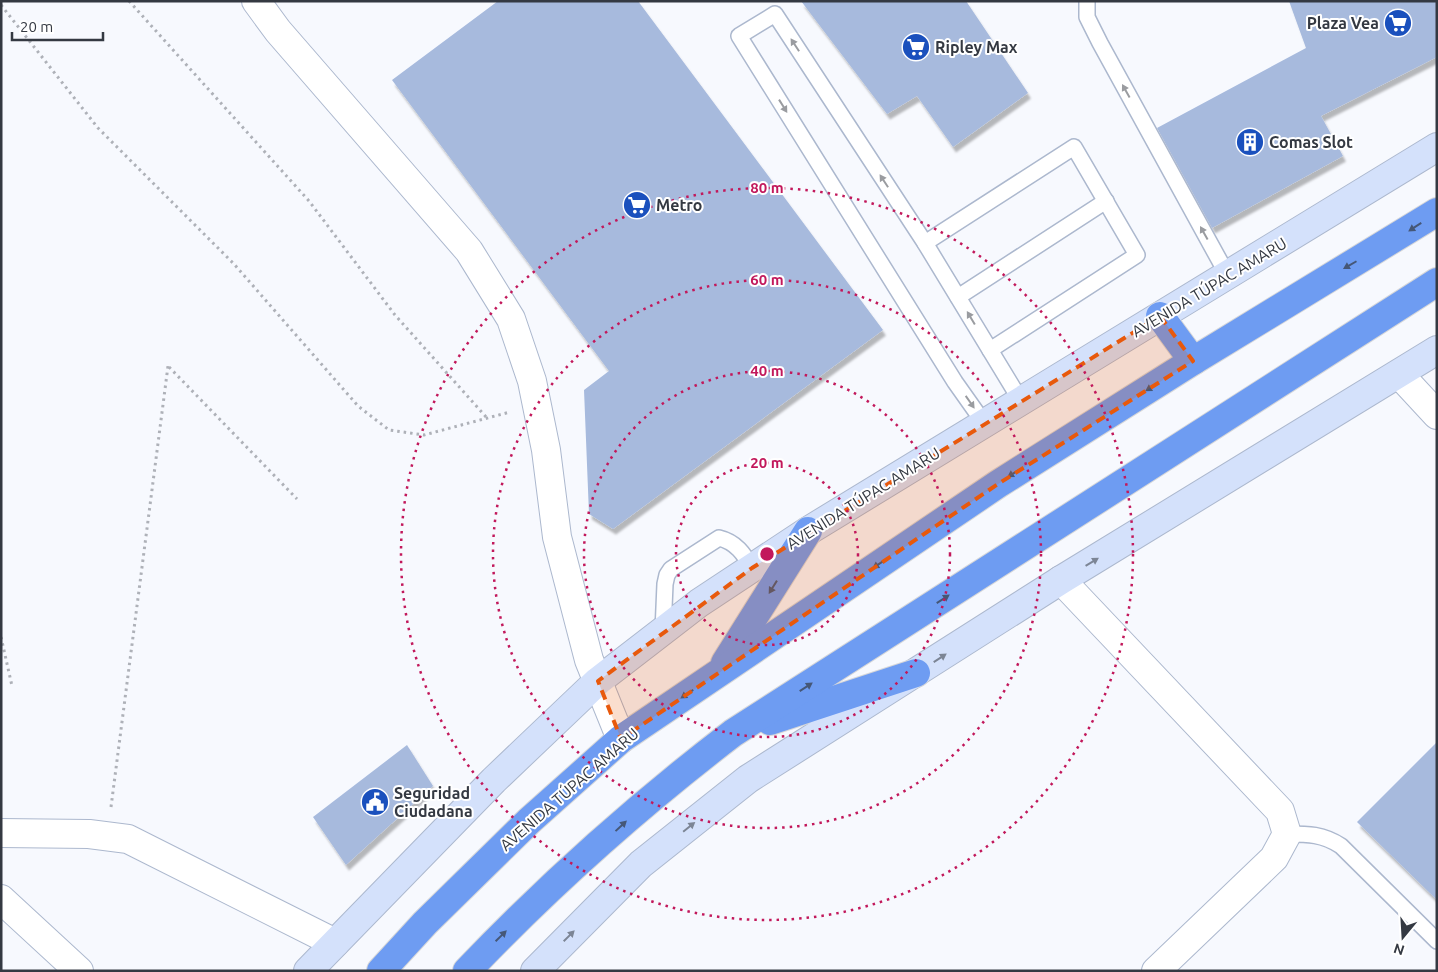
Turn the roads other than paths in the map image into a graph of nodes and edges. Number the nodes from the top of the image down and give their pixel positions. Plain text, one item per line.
1 (256, 1) edge
2 (1087, 1) edge
3 (1437, 147) edge
4 (1106, 202) junction
5 (1437, 212) edge
6 (925, 243) junction
7 (1228, 276) junction
8 (1437, 282) edge
9 (958, 296) junction
10 (1160, 316) junction
11 (990, 350) junction
12 (1437, 350) edge
13 (1193, 361) junction
14 (1399, 374) junction
15 (1021, 402) junction
16 (1437, 415) edge
17 (984, 423) junction
18 (808, 531) junction
19 (752, 568) junction
20 (1061, 580) junction
21 (664, 631) junction
22 (719, 672) junction
23 (916, 673) junction
24 (598, 681) junction
25 (733, 733) junction
26 (621, 739) junction
27 (1, 833) edge
28 (1287, 834) junction
29 (1, 899) edge
30 (1437, 942) edge
31 (335, 943) junction
32 (79, 971) edge
33 (308, 971) edge
34 (381, 971) edge
35 (467, 971) edge
36 (535, 971) edge
37 (1156, 971) edge

1 - 24 street
7 -> 2 lane
3 - 7 street, AVENIDA TÚPAC AMARU
4 - 6 lane
4 - 9 lane
4 - 11 lane
5 -> 13 highway, AVENIDA TÚPAC AMARU
6 - 9 lane
6 -> 17 lane
7 - 10 street, AVENIDA TÚPAC AMARU
25 -> 8 highway
11 -> 9 lane
10 - 13 highway
10 - 15 street, AVENIDA TÚPAC AMARU
11 - 15 lane
12 - 14 street
13 -> 22 highway, AVENIDA TÚPAC AMARU
14 - 16 street
20 -> 14 street
15 - 17 street, AVENIDA TÚPAC AMARU
17 - 18 street, AVENIDA TÚPAC AMARU
18 - 19 street, AVENIDA TÚPAC AMARU
18 -> 22 highway
19 - 21 street, AVENIDA TÚPAC AMARU
19 - 21 lane
23 -> 20 street
20 - 28 street
21 - 24 street, AVENIDA TÚPAC AMARU
22 -> 26 highway, AVENIDA TÚPAC AMARU
23 - 25 highway
36 -> 23 street
24 - 26 street
24 - 31 street, AVENIDA TÚPAC AMARU
35 -> 25 highway
26 - 34 highway, AVENIDA TÚPAC AMARU
27 - 31 street
28 - 30 lane
28 - 37 street
29 - 32 street
31 - 33 street, AVENIDA TÚPAC AMARU

